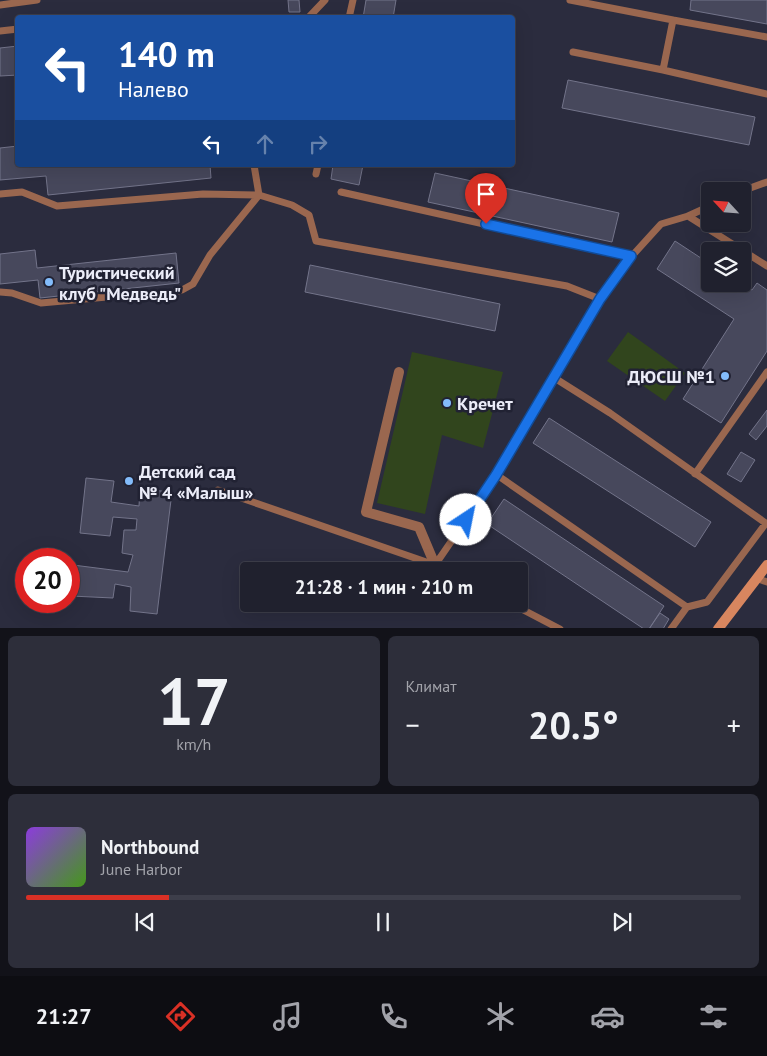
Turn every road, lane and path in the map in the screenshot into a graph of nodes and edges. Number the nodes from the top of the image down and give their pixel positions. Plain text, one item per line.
1 (37, 0) edge
2 (325, 0) edge
3 (353, 0) edge
4 (570, 0) edge
5 (0, 5) edge
6 (311, 15) edge
7 (350, 15) edge
8 (673, 20) junction
9 (15, 29) edge
10 (0, 31) edge
11 (767, 37) edge
12 (573, 52) dead end
13 (663, 70) junction
14 (767, 94) edge
15 (254, 167) edge
16 (318, 167) edge
17 (316, 174) dead end
18 (767, 182) edge
19 (751, 188) edge
20 (341, 192) dead end
21 (0, 194) edge
22 (260, 195) junction
23 (701, 210) edge
24 (688, 216) junction
25 (631, 256) junction
26 (767, 266) edge
27 (0, 292) edge
28 (600, 299) junction
29 (399, 372) dead end
30 (767, 372) edge
31 (553, 377) junction
32 (695, 474) junction
33 (496, 475) junction
34 (218, 490) dead end
35 (767, 524) edge
36 (429, 562) edge
37 (434, 562) edge
38 (436, 562) edge
39 (767, 565) edge
40 (756, 578) junction
41 (767, 582) edge
42 (687, 607) junction
43 (528, 612) edge
44 (560, 628) edge
45 (671, 628) edge
46 (718, 628) edge

1 - 5 lane
2 - 6 lane
3 - 7 lane
4 - 8 lane
8 - 11 lane
8 - 13 lane
9 - 10 lane
12 - 13 lane
13 - 14 lane
15 - 22 lane
16 - 17 lane
18 - 19 lane
20 - 25 lane
21 - 22 lane
22 - 27 lane
22 - 28 lane
23 - 24 lane
24 - 25 lane
24 - 26 lane
25 - 28 lane
28 - 31 lane
29 - 37 street
30 - 32 lane
31 - 32 lane
31 - 33 lane
32 - 35 lane
33 - 38 lane
33 - 42 lane
34 - 36 lane
35 - 42 lane
39 - 40 street
40 - 41 lane
40 - 46 street
42 - 45 lane
43 - 44 lane

